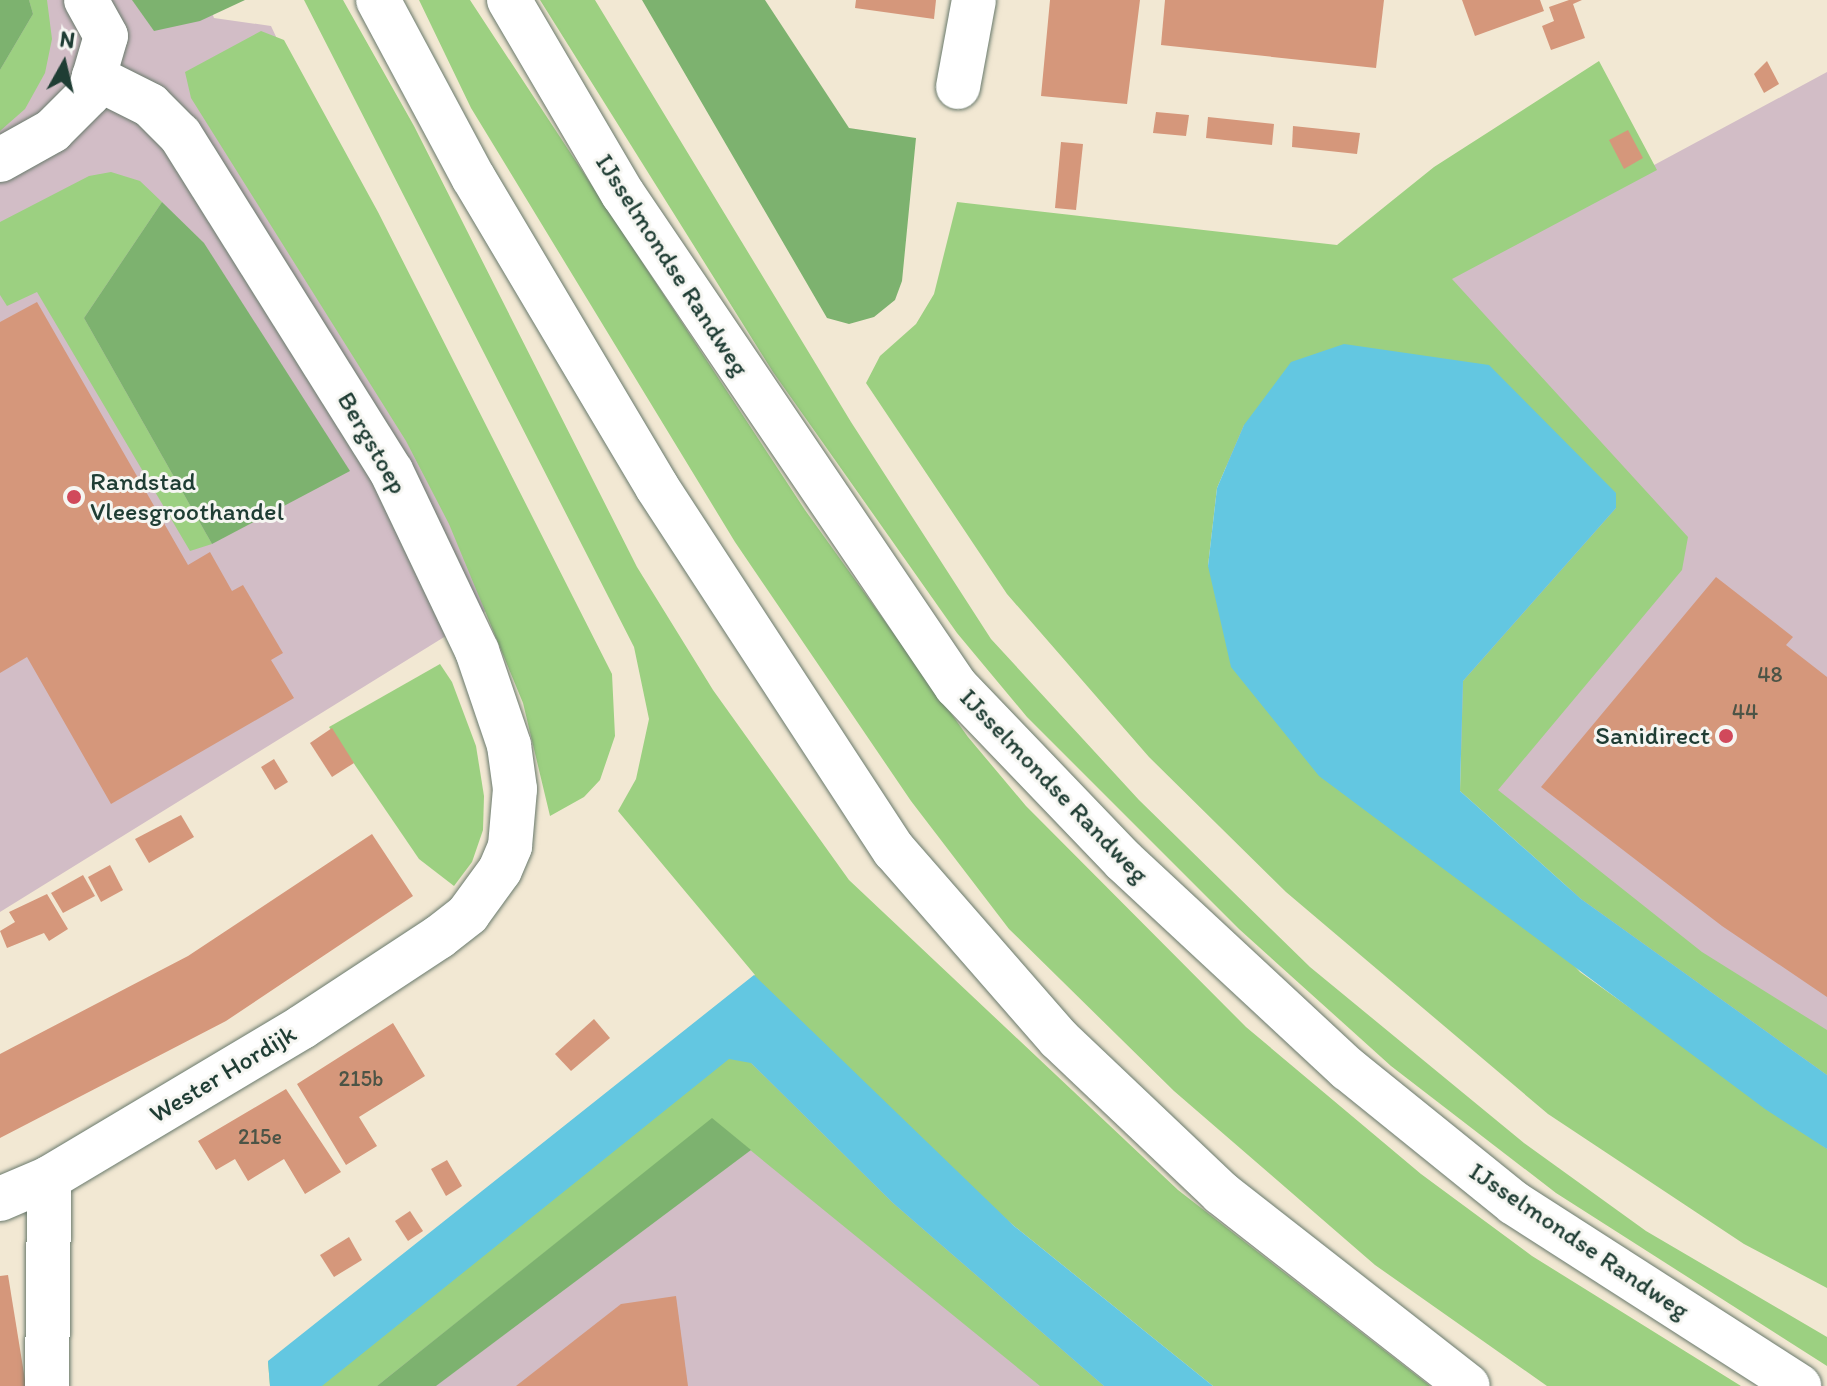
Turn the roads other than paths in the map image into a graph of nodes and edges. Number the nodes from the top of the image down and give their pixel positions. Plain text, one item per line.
1 (86, 0) edge
2 (378, 0) edge
3 (509, 0) edge
4 (974, 0) edge
5 (94, 77) junction
6 (958, 87) dead end
7 (0, 160) edge
8 (439, 937) joint
9 (49, 1178) junction
10 (0, 1199) edge
11 (47, 1386) edge
12 (1468, 1386) edge
13 (1799, 1386) edge

1 - 5 main road
2 - 12 main road
3 - 13 main road, IJsselmondse Randweg
4 - 6 main road
5 - 7 main road
5 - 8 main road, Bergstoep
8 - 9 main road, Wester Hordijk
9 - 10 main road, Wester Hordijk
9 - 11 main road

